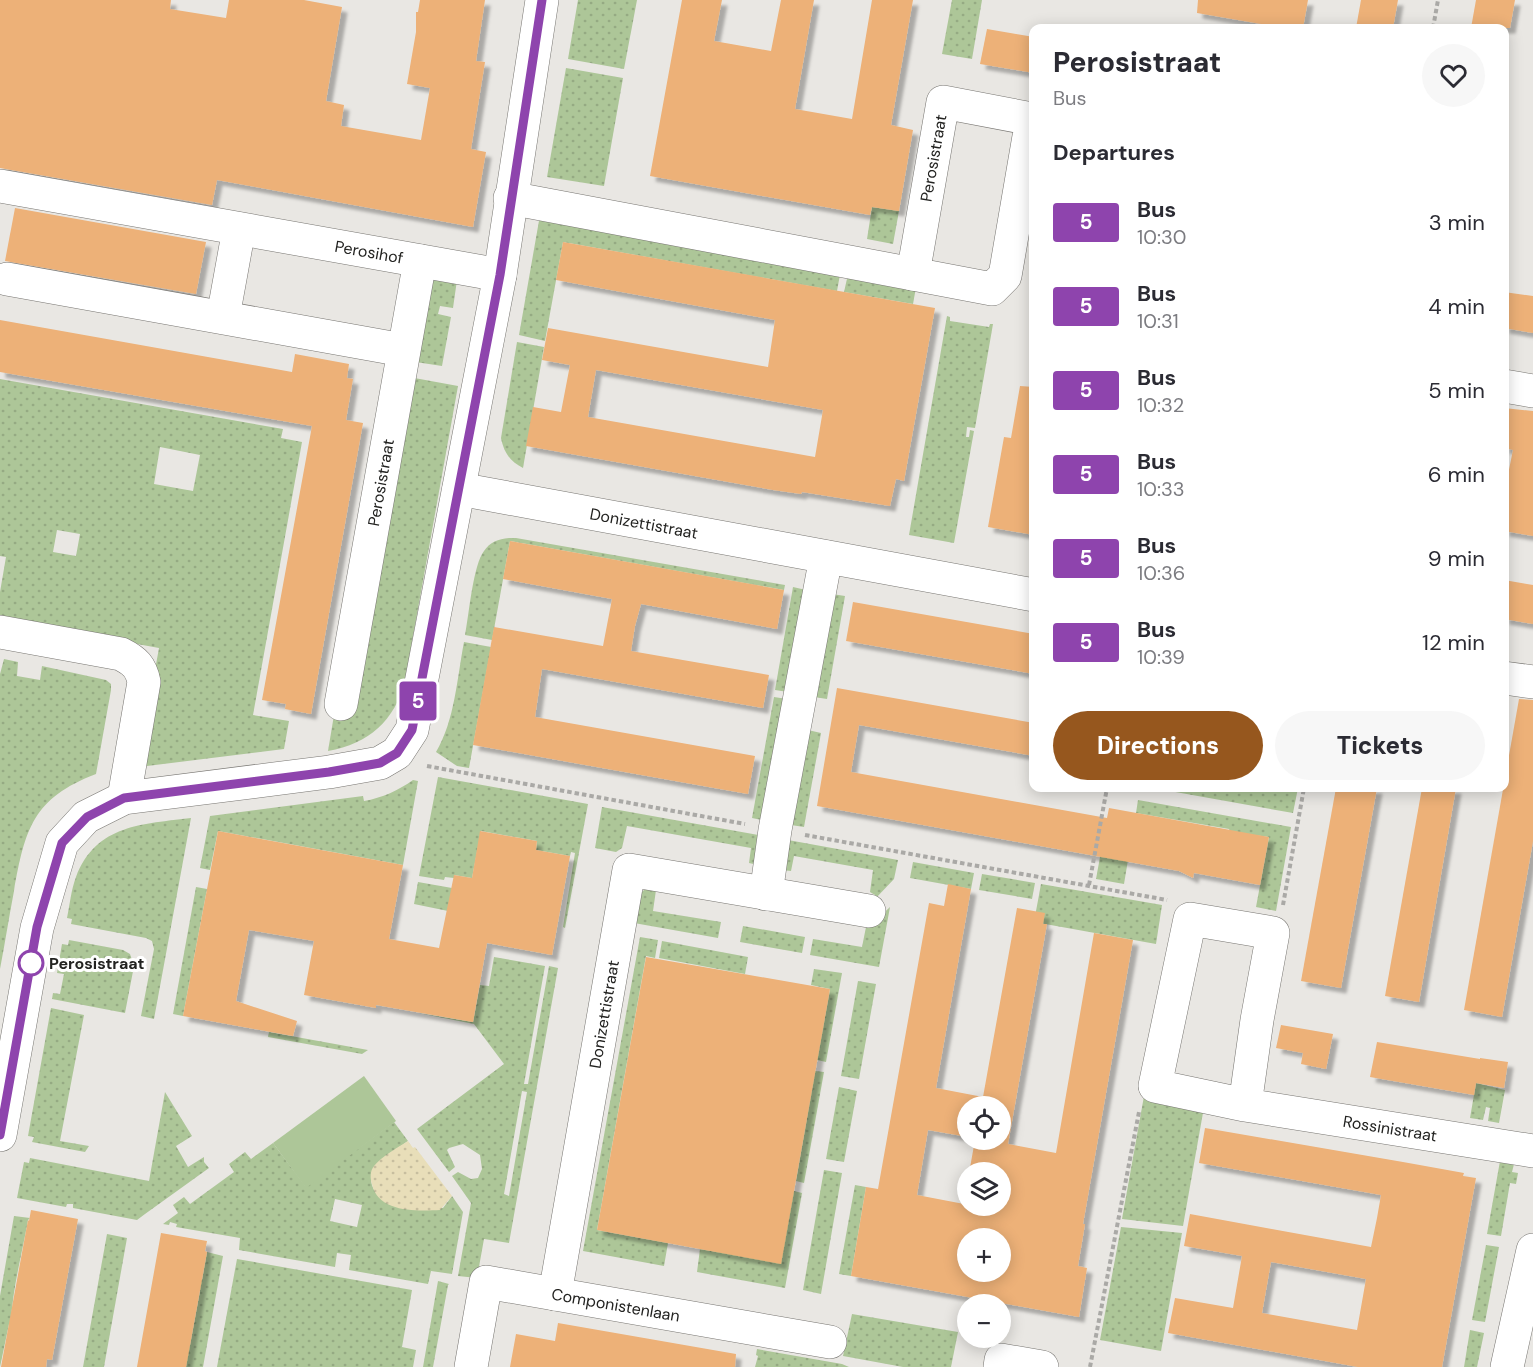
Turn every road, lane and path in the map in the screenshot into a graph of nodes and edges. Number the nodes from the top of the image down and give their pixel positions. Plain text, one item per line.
1 (542, 0) edge
2 (1438, 0) edge
3 (1435, 24) edge
4 (1029, 118) edge
5 (1029, 136) edge
6 (0, 186) edge
7 (510, 198) junction
8 (239, 229) junction
9 (420, 261) junction
10 (913, 274) junction
11 (500, 275) junction
12 (7, 279) dead end
13 (223, 318) junction
14 (402, 350) junction
15 (1509, 387) edge
16 (1533, 390) edge
17 (459, 489) junction
18 (826, 557) junction
19 (1029, 595) edge
20 (0, 632) edge
21 (1509, 679) edge
22 (1533, 682) edge
23 (341, 704) dead end
24 (1106, 792) edge
25 (1303, 792) edge
26 (124, 798) junction
27 (766, 894) junction
28 (1169, 900) dead end
29 (869, 911) dead end
30 (1273, 933) junction
31 (1155, 1086) junction
32 (4, 1088) edge
33 (1245, 1104) junction
34 (0, 1135) edge
35 (1533, 1151) edge
36 (1533, 1250) edge
37 (555, 1294) junction
38 (830, 1342) dead end
39 (471, 1367) edge
40 (1000, 1367) edge
41 (1042, 1367) edge
42 (1090, 1367) edge
43 (1507, 1367) edge

1 - 7 street
2 - 3 path
4 - 10 street, Perosistraat
5 - 10 street, Perosistraat
6 - 8 street, Perosihof
7 - 10 street, Perosistraat
7 - 11 street
8 - 9 street, Perosihof
8 - 13 street
9 - 11 street, Perosihof
9 - 14 street, Perosistraat
11 - 17 street
12 - 13 street
13 - 14 street
14 - 23 street, Perosistraat
15 - 16 street
17 - 18 street, Donizettistraat
17 - 26 street
18 - 19 street, Donizettistraat
18 - 27 street
20 - 26 street
21 - 22 street
24 - 28 path
25 - 30 path
26 - 32 street
27 - 29 street, Donizettistraat
27 - 37 street, Donizettistraat
30 - 31 street
30 - 33 street
31 - 33 street, Rossinistraat
31 - 42 path
32 - 34 street
33 - 35 street, Rossinistraat
36 - 43 street
37 - 38 street, Componistenlaan
37 - 39 street, Componistenlaan
40 - 41 street

